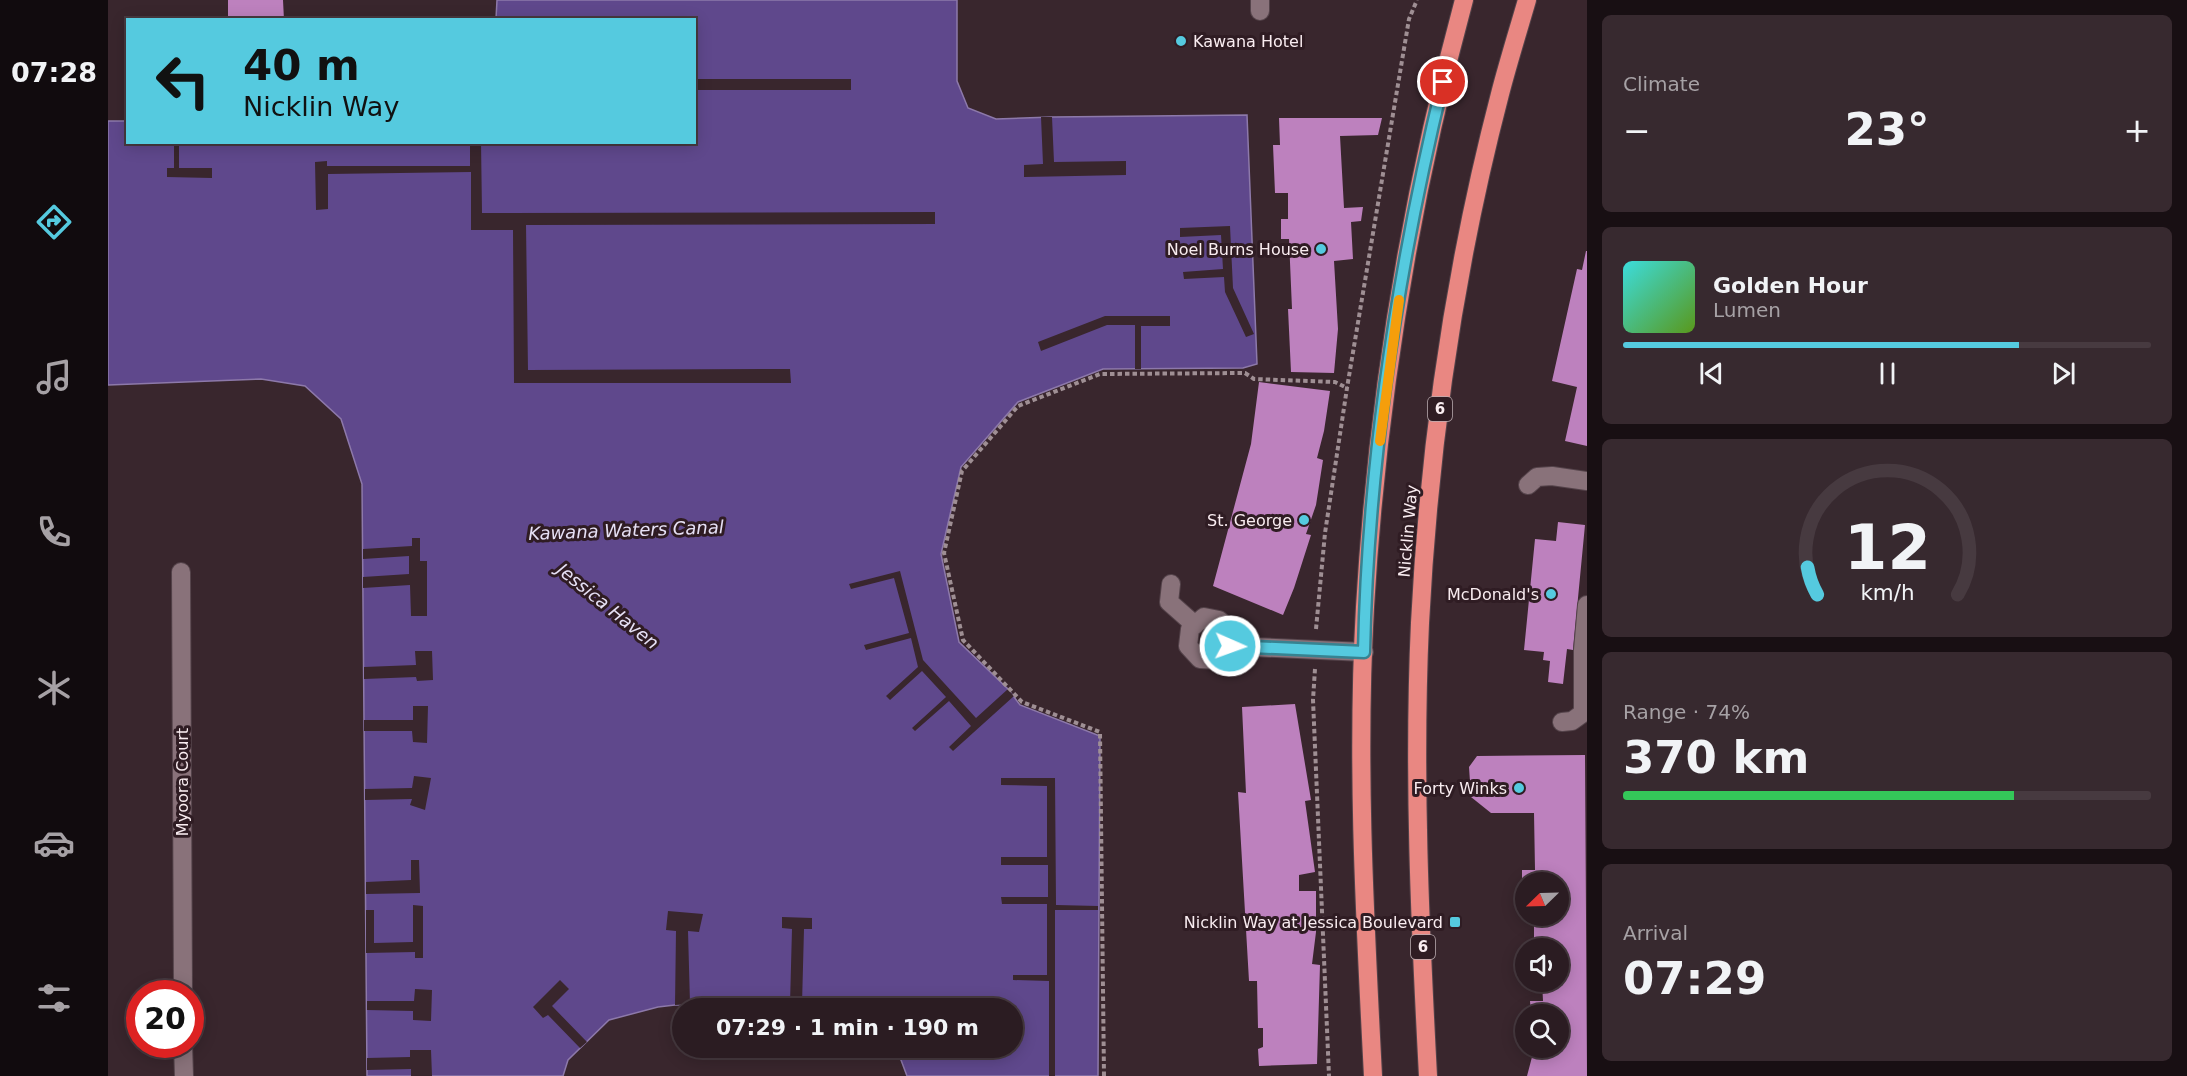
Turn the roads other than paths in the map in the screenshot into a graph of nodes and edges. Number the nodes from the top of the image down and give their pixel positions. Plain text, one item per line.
1 (1464, 0) edge
2 (1527, 0) edge
3 (1587, 481) edge
4 (1528, 484) dead end
5 (181, 572) dead end
6 (1171, 584) dead end
7 (1587, 604) edge
8 (1195, 625) junction
9 (1230, 646) junction
10 (1364, 652) junction
11 (1562, 722) dead end
12 (183, 980) edge
13 (183, 1058) edge
14 (184, 1076) edge
15 (1373, 1076) edge
16 (1428, 1076) edge

1 - 10 highway
2 - 16 highway, Nicklin Way / 6
3 - 4 street
5 - 12 street, Myoora Court
6 - 8 street
7 - 11 street
8 - 9 street
8 - 9 street
9 - 10 street
10 - 15 highway
13 - 14 street

